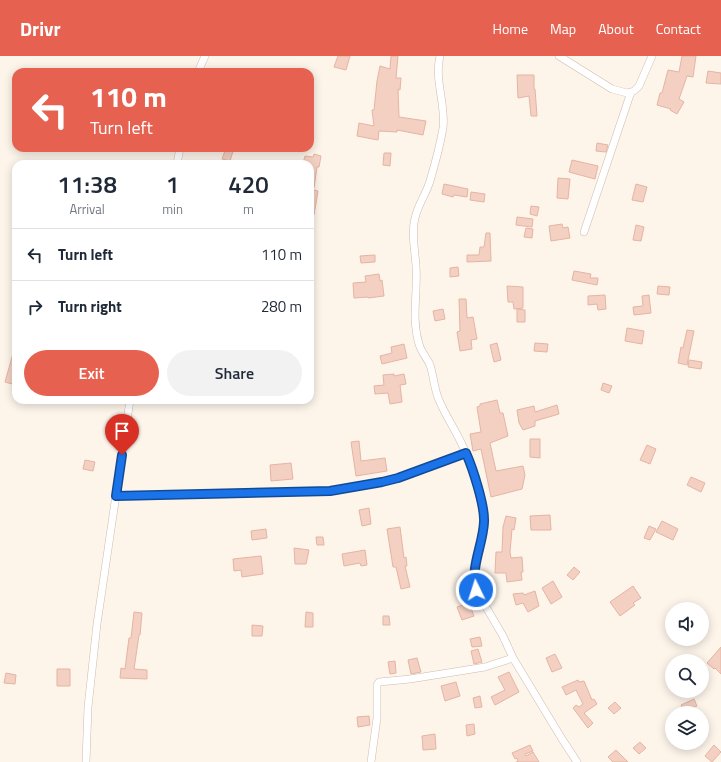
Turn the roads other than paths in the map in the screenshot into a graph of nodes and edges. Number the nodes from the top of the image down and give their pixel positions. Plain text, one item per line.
1 (205, 56) edge
2 (440, 56) edge
3 (559, 56) edge
4 (652, 56) edge
5 (200, 68) edge
6 (631, 92) junction
7 (584, 232) dead end
8 (129, 404) edge
9 (466, 453) junction
10 (116, 496) junction
11 (513, 658) junction
12 (86, 762) edge
13 (371, 762) edge
14 (578, 762) edge

1 - 5 street
2 - 9 street
3 - 6 street
4 - 6 street
6 - 7 street
8 - 10 street
9 - 10 street
9 - 11 street
10 - 12 street
11 - 13 street
11 - 14 street

